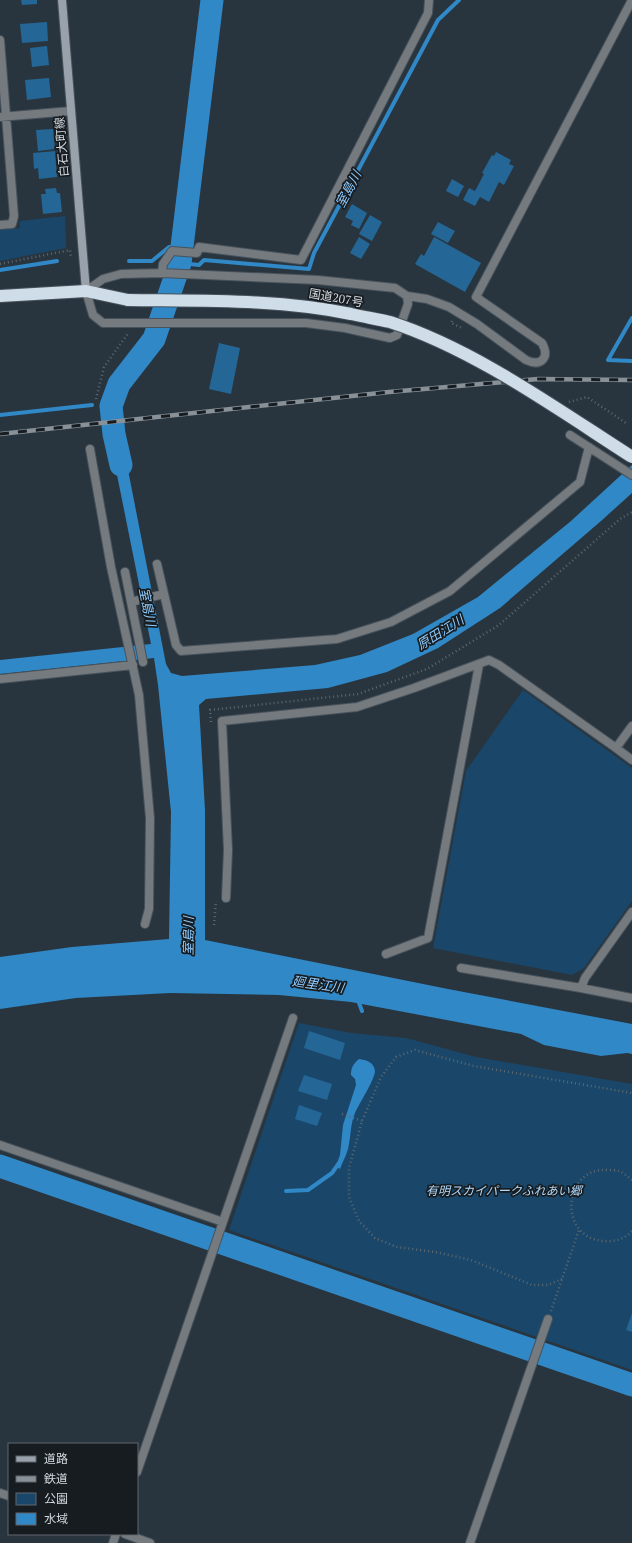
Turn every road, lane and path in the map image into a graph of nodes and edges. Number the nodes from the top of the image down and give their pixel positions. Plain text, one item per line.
1 (62, 0) edge
2 (429, 0) edge
3 (632, 0) edge
4 (0, 40) edge
5 (71, 111) junction
6 (3, 117) edge
7 (0, 225) edge
8 (71, 258) dead end
9 (0, 264) edge
10 (162, 274) junction
11 (86, 291) junction
12 (0, 296) edge
13 (407, 296) junction
14 (131, 323) junction
15 (96, 399) dead end
16 (569, 402) dead end
17 (626, 423) dead end
18 (570, 435) dead end
19 (589, 447) junction
20 (90, 449) dead end
21 (632, 457) edge
22 (632, 475) edge
23 (157, 564) dead end
24 (125, 572) dead end
25 (164, 594) junction
26 (131, 602) junction
27 (143, 662) dead end
28 (479, 664) junction
29 (133, 666) junction
30 (0, 679) edge
31 (632, 726) edge
32 (616, 748) junction
33 (632, 760) edge
34 (226, 898) dead end
35 (632, 912) edge
36 (145, 924) dead end
37 (386, 954) dead end
38 (461, 968) dead end
39 (581, 988) junction
40 (632, 998) edge
41 (293, 1018) dead end
42 (632, 1093) edge
43 (342, 1114) dead end
44 (362, 1121) junction
45 (0, 1145) edge
46 (632, 1180) edge
47 (223, 1222) junction
48 (579, 1230) junction
49 (632, 1231) edge
50 (562, 1279) junction
51 (548, 1319) joint
52 (138, 1469) edge
53 (128, 1535) edge
54 (150, 1543) edge
55 (470, 1543) edge

1 - 5 main road, 白石大町線
2 - 10 street
3 - 13 street
4 - 6 street
5 - 6 street
5 - 11 main road, 白石大町線
6 - 7 street
8 - 9 path
10 - 11 street
10 - 13 street
11 - 12 highway, 国道207号
11 - 14 street
11 - 21 highway, 国道207号, bridge
13 - 14 street
14 - 15 path
16 - 17 path
18 - 19 street
19 - 22 street
19 - 25 street
20 - 29 street
23 - 25 street
24 - 26 street
25 - 26 street
26 - 27 street
28 - 32 street
28 - 34 street
28 - 37 street
29 - 30 street
29 - 36 street
31 - 32 street
32 - 33 street
35 - 39 street
38 - 39 street
39 - 40 street
41 - 47 street
42 - 44 path
43 - 44 path
44 - 50 path
45 - 47 street
46 - 48 path
47 - 52 street
48 - 49 path
48 - 50 path
50 - 51 path
51 - 55 street
53 - 54 street

